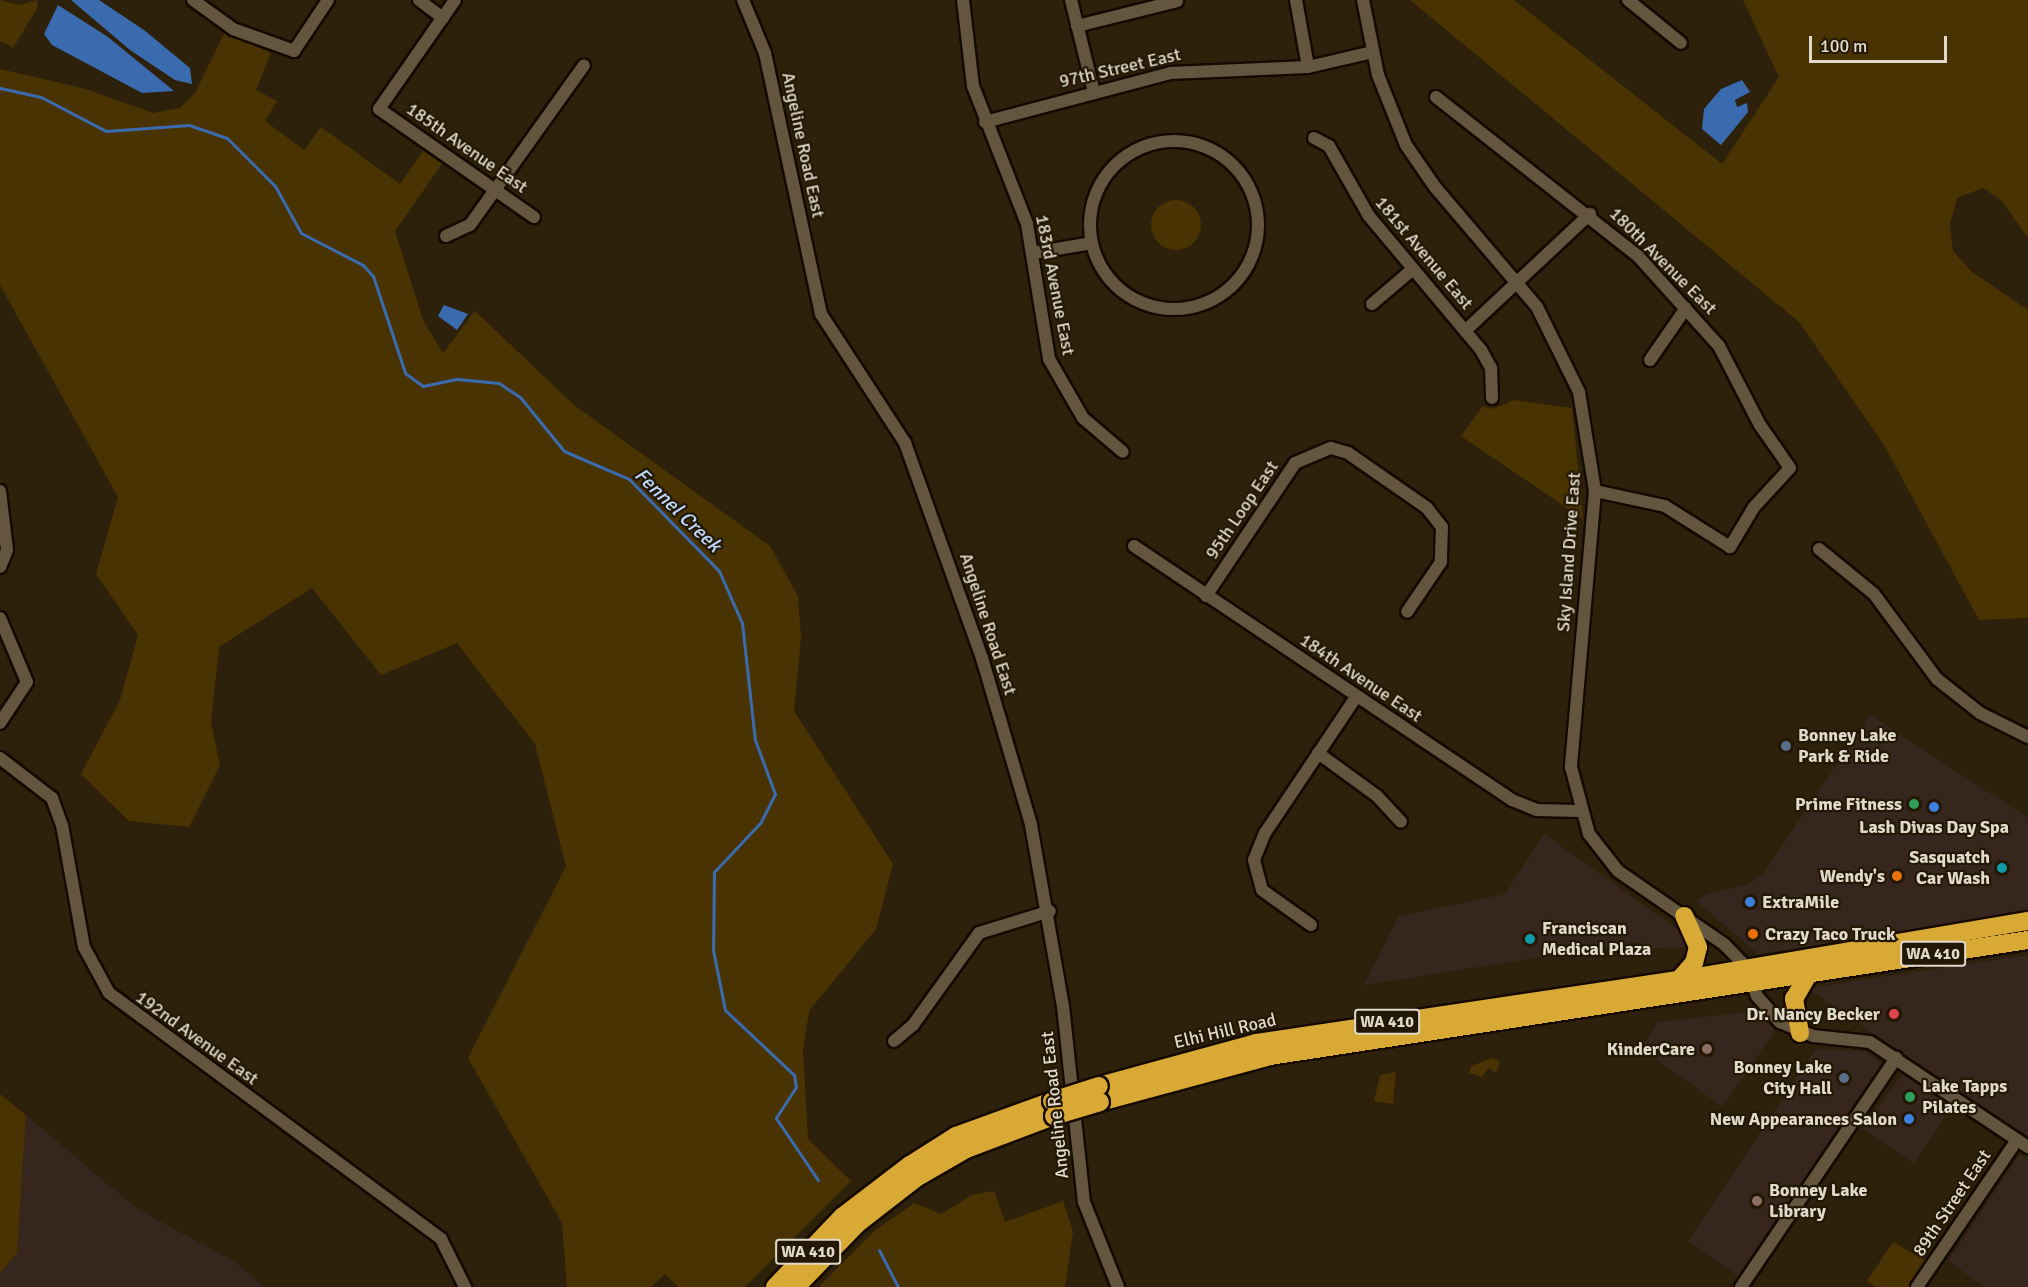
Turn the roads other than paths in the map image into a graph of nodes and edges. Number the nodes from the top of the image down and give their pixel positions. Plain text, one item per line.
1 (193, 0) edge
2 (328, 0) edge
3 (419, 0) edge
4 (455, 0) edge
5 (743, 0) edge
6 (963, 0) edge
7 (1071, 0) edge
8 (1296, 0) edge
9 (1363, 0) edge
10 (1628, 0) edge
11 (1177, 1) edge
12 (442, 18) junction
13 (1077, 26) junction
14 (1682, 43) dead end
15 (1373, 52) junction
16 (584, 65) dead end
17 (1308, 67) junction
18 (1094, 92) junction
19 (1436, 97) dead end
20 (986, 122) junction
21 (1314, 138) dead end
22 (495, 190) junction
23 (1590, 214) junction
24 (534, 218) dead end
25 (446, 236) dead end
26 (1092, 243) junction
27 (1033, 253) junction
28 (1413, 269) junction
29 (1520, 285) junction
30 (1372, 304) dead end
31 (1686, 308) junction
32 (1466, 330) junction
33 (1650, 360) dead end
34 (1492, 398) dead end
35 (1123, 452) dead end
36 (0, 491) edge
37 (1595, 491) junction
38 (1134, 546) dead end
39 (1819, 549) dead end
40 (0, 567) edge
41 (1206, 596) junction
42 (1407, 612) dead end
43 (0, 618) edge
44 (1356, 697) junction
45 (0, 723) edge
46 (2028, 737) edge
47 (1318, 753) junction
48 (0, 758) edge
49 (1579, 811) junction
50 (1401, 822) dead end
51 (1050, 911) junction
52 (1684, 916) junction
53 (2028, 921) edge
54 (1311, 925) dead end
55 (2028, 940) edge
56 (1809, 974) junction
57 (1750, 976) junction
58 (1679, 980) junction
59 (1800, 1033) junction
60 (894, 1041) dead end
61 (1896, 1058) junction
62 (1100, 1094) junction
63 (1053, 1108) junction
64 (2017, 1140) junction
65 (2028, 1147) edge
66 (465, 1287) edge
67 (774, 1287) edge
68 (796, 1287) edge
69 (1118, 1287) edge
70 (1741, 1287) edge
71 (1917, 1287) edge

1 - 2 street
3 - 12 street
4 - 12 street
5 - 51 street, Angeline Road East
6 - 20 street, 183rd Avenue East
7 - 13 street
8 - 17 street
9 - 15 street, Sky Island Drive East
10 - 14 street
11 - 13 street
12 - 22 street, 185th Avenue East
13 - 18 street
15 - 17 street, 97th Street East
15 - 29 street, Sky Island Drive East
16 - 22 street
17 - 18 street, 97th Street East
18 - 20 street, 97th Street East
19 - 23 street, 180th Avenue East
20 - 27 street, 183rd Avenue East
21 - 28 street, 181st Avenue East
22 - 24 street, 185th Avenue East
22 - 25 street
23 - 29 street
23 - 31 street, 180th Avenue East
26 - 26 street
26 - 27 street
27 - 35 street, 183rd Avenue East
28 - 30 street
28 - 32 street, 181st Avenue East
29 - 32 street
29 - 37 street, Sky Island Drive East
31 - 33 street
31 - 37 street, 180th Avenue East
32 - 34 street, 181st Avenue East
36 - 40 street
37 - 49 street, Sky Island Drive East
38 - 41 street, 184th Avenue East
39 - 46 street
41 - 42 street, 95th Loop East
41 - 44 street, 184th Avenue East
43 - 45 street
44 - 47 street
44 - 49 street, 184th Avenue East
47 - 50 street
47 - 54 street
48 - 66 street, 192nd Avenue East
49 - 52 street, Sky Island Drive East
51 - 60 street
51 - 69 street, Angeline Road East
52 - 57 street, Sky Island Drive East
52 - 58 highway
53 - 57 highway, WA 410
55 - 56 highway, WA 410
56 - 57 highway, WA 410
56 - 59 highway
57 - 58 highway, Elhi Hill Road / WA 410
57 - 59 street, Sky Island Drive East
57 - 62 highway, Elhi Hill Road / WA 410
58 - 62 highway, Elhi Hill Road / WA 410
59 - 61 street
61 - 64 street
61 - 70 street
62 - 63 highway, Elhi Hill Road / WA 410, bridge
63 - 67 highway, Elhi Hill Road / WA 410
63 - 68 highway, Elhi Hill Road / WA 410
64 - 65 street
64 - 71 street, 89th Street East

